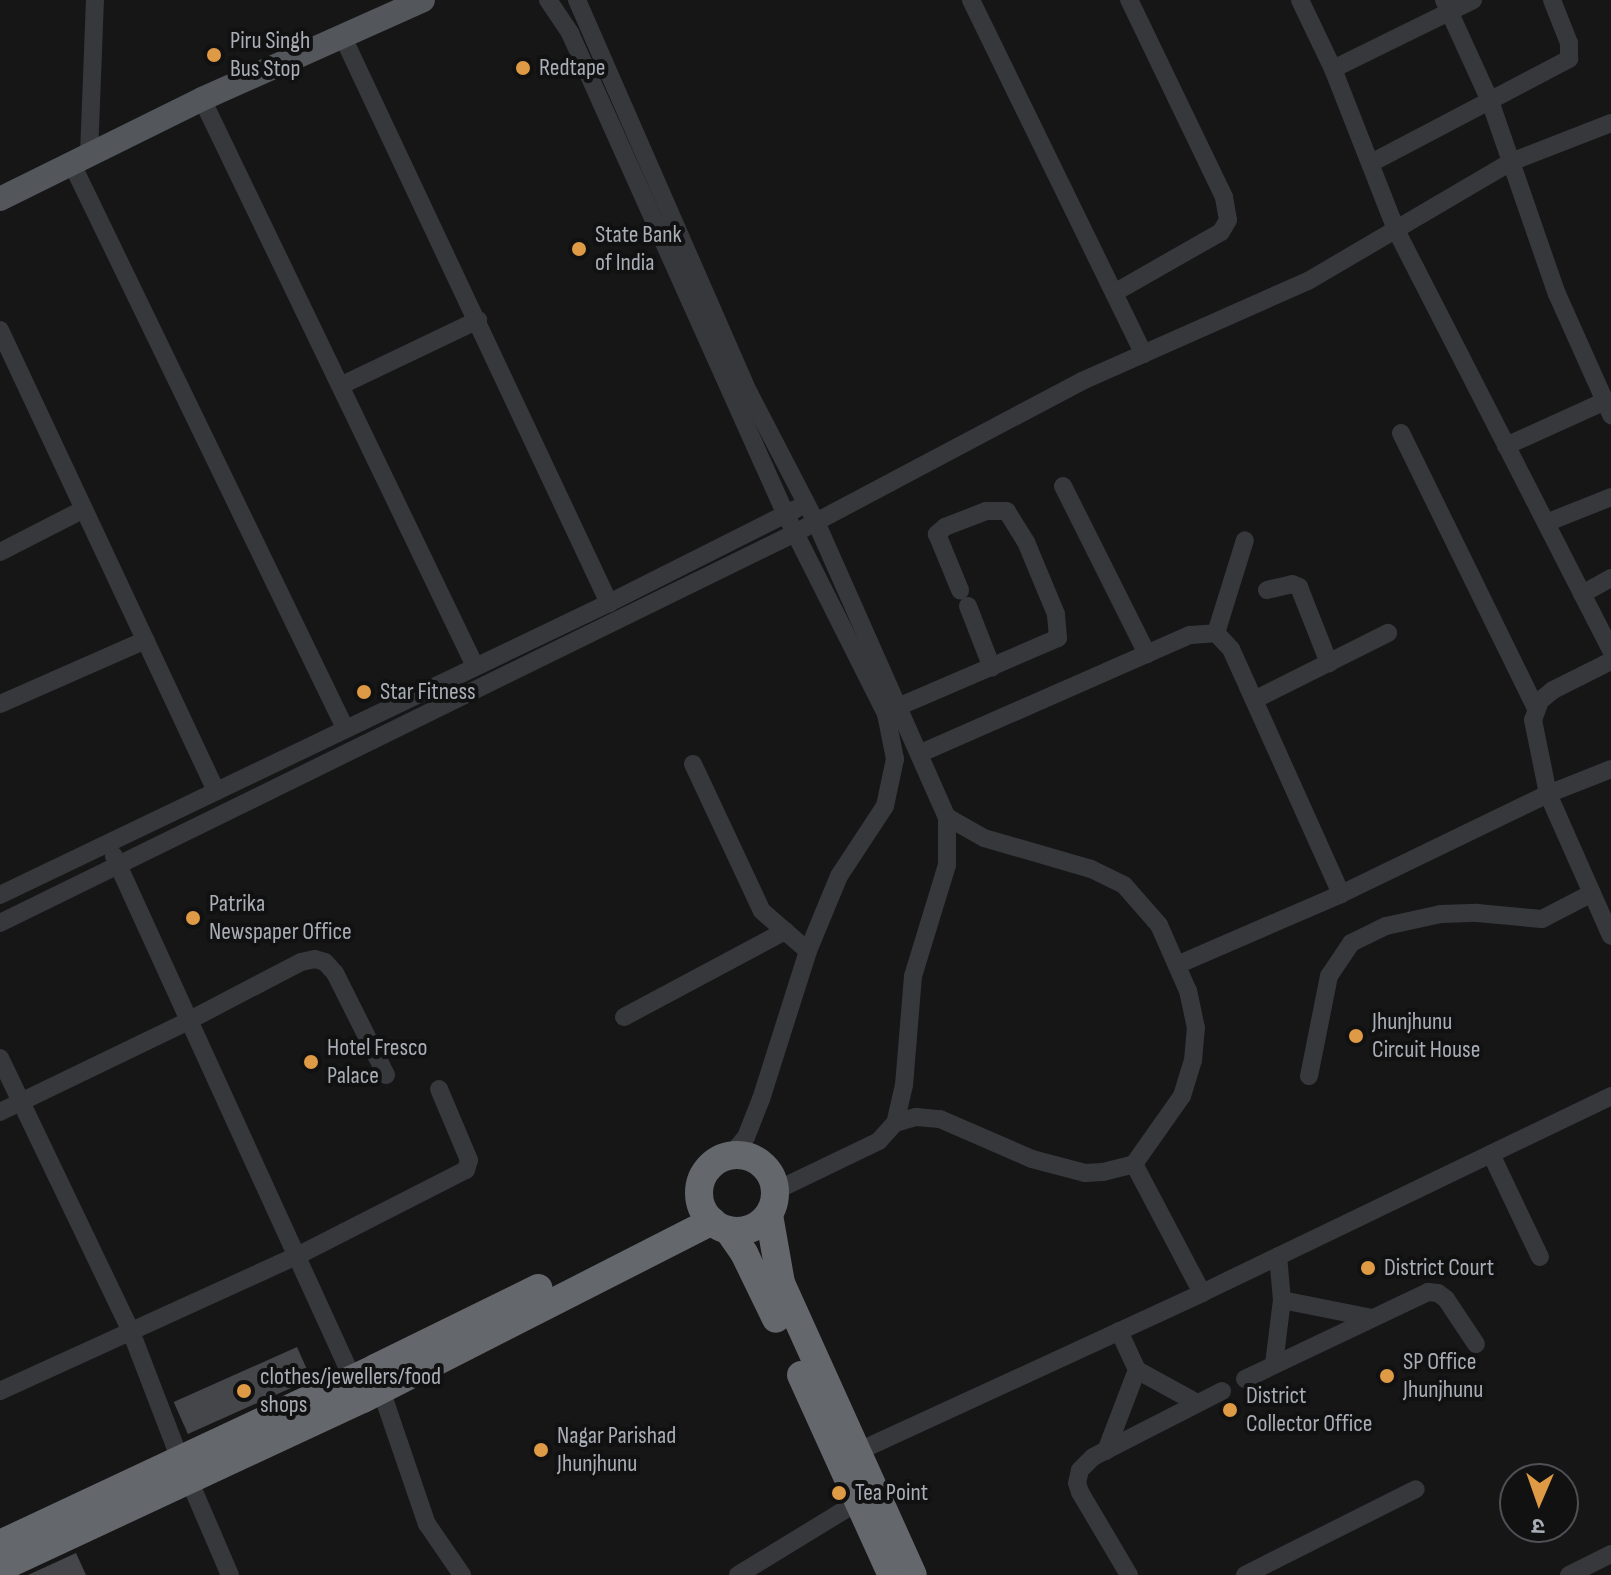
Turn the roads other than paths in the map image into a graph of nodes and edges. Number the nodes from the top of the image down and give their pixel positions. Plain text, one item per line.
1 (95, 0) edge
2 (423, 0) edge
3 (548, 0) edge
4 (577, 0) edge
5 (971, 0) edge
6 (1129, 0) edge
7 (1300, 0) edge
8 (1473, 0) edge
9 (1556, 1) edge
10 (1447, 5) edge
11 (342, 35) junction
12 (1333, 69) junction
13 (202, 99) junction
14 (1490, 101) junction
15 (1611, 123) edge
16 (81, 159) junction
17 (1511, 162) junction
18 (1371, 163) junction
19 (0, 199) edge
20 (1396, 230) junction
21 (1114, 293) junction
22 (478, 320) junction
23 (0, 330) edge
24 (1144, 354) junction
25 (342, 385) junction
26 (1606, 397) edge
27 (1401, 433) dead end
28 (1506, 446) junction
29 (1063, 486) dead end
30 (1611, 497) edge
31 (806, 503) junction
32 (84, 509) junction
33 (786, 515) junction
34 (816, 522) junction
35 (1546, 523) junction
36 (795, 533) junction
37 (1245, 540) dead end
38 (0, 552) edge
39 (1611, 578) edge
40 (1267, 590) dead end
41 (1582, 594) junction
42 (609, 603) junction
43 (1216, 633) junction
44 (1388, 633) dead end
45 (146, 640) junction
46 (1611, 650) edge
47 (1147, 654) junction
48 (1611, 661) edge
49 (1329, 663) junction
50 (475, 666) junction
51 (992, 668) junction
52 (1254, 700) junction
53 (0, 704) edge
54 (900, 706) junction
55 (1536, 709) junction
56 (345, 728) junction
57 (921, 753) junction
58 (693, 764) dead end
59 (1611, 769) edge
60 (216, 791) junction
61 (1548, 794) junction
62 (947, 817) junction
63 (108, 844) junction
64 (118, 864) junction
65 (1592, 893) junction
66 (1341, 894) junction
67 (0, 895) edge
68 (0, 923) edge
69 (785, 931) junction
70 (1611, 936) edge
71 (808, 951) junction
72 (1177, 965) junction
73 (624, 1017) dead end
74 (188, 1021) junction
75 (0, 1058) edge
76 (386, 1075) dead end
77 (1309, 1076) dead end
78 (439, 1089) dead end
79 (1611, 1096) edge
80 (21, 1102) junction
81 (0, 1112) edge
82 (895, 1123) junction
83 (1491, 1154) junction
84 (730, 1156) junction
85 (1134, 1164) junction
86 (772, 1203) junction
87 (714, 1219) junction
88 (299, 1255) junction
89 (1278, 1256) junction
90 (1540, 1257) dead end
91 (1202, 1293) junction
92 (1282, 1300) junction
93 (1372, 1318) junction
94 (130, 1329) junction
95 (1119, 1331) junction
96 (1476, 1344) dead end
97 (1274, 1364) junction
98 (1137, 1370) junction
99 (1245, 1379) dead end
100 (365, 1389) junction
101 (0, 1391) edge
102 (1222, 1391) dead end
103 (1197, 1403) junction
104 (859, 1451) junction
105 (1106, 1451) junction
106 (184, 1468) junction
107 (1416, 1489) dead end
108 (859, 1501) junction
109 (1611, 1554) edge
110 (12, 1561) edge
111 (230, 1575) edge
112 (462, 1575) edge
113 (738, 1575) edge
114 (892, 1575) edge
115 (913, 1575) edge
116 (1129, 1575) edge
117 (1245, 1575) edge
118 (1569, 1575) edge

1 - 16 street
2 - 11 main road
3 - 33 street
4 - 31 street
5 - 21 street
6 - 21 street
7 - 12 street
8 - 10 street
9 - 14 street
10 - 12 street
10 - 14 street
11 - 13 main road
11 - 22 street
12 - 18 street
13 - 16 main road
13 - 25 street
14 - 17 street
14 - 18 street
15 - 17 street
16 - 19 main road
16 - 56 street
17 - 20 street
17 - 26 street
18 - 20 street
20 - 24 street
20 - 28 street
21 - 24 street
22 - 25 street
22 - 42 street
23 - 32 street
24 - 34 street
25 - 50 street
26 - 28 street
27 - 55 street
28 - 35 street
29 - 47 street
30 - 35 street
31 - 33 street
31 - 34 street
32 - 38 street
32 - 45 street
33 - 36 street
33 - 42 street
34 - 36 street
34 - 54 street
35 - 41 street
36 - 64 street
36 - 71 street
37 - 43 street
39 - 41 street
40 - 49 street
41 - 46 street
42 - 50 street
43 - 47 street
43 - 52 street
44 - 49 street
45 - 53 street
45 - 60 street
47 - 57 street
48 - 55 street
49 - 52 street
50 - 56 street
51 - 51 street
51 - 54 street
52 - 66 street
54 - 57 street
55 - 61 street
56 - 60 street
57 - 62 street
58 - 69 street
59 - 61 street
60 - 63 street
61 - 65 street
61 - 66 street
62 - 72 street
62 - 82 street
63 - 64 street
63 - 67 street
64 - 68 street
64 - 74 street
65 - 70 street
65 - 77 street
66 - 72 street
69 - 71 street
69 - 73 street
71 - 84 street
72 - 85 street
74 - 76 street
74 - 80 street
74 - 88 street
75 - 80 street
78 - 88 street
79 - 83 street
80 - 81 street
80 - 94 street
82 - 85 street
82 - 86 street
83 - 89 street
83 - 90 street
84 - 86 highway
84 - 87 highway
85 - 91 street
86 - 87 highway
86 - 104 highway
87 - 100 highway
87 - 108 highway
88 - 94 street
88 - 100 street
89 - 91 street
89 - 92 street
91 - 95 street
92 - 93 street
92 - 97 street
93 - 96 street
93 - 97 street
94 - 101 street
94 - 106 street
95 - 98 street
95 - 104 street
97 - 99 street
98 - 103 street
98 - 105 street
100 - 106 highway
100 - 112 street
102 - 103 street
103 - 105 street
104 - 115 highway
105 - 116 street
106 - 110 highway
106 - 111 street
107 - 117 street
108 - 113 street
108 - 114 highway
109 - 118 street

